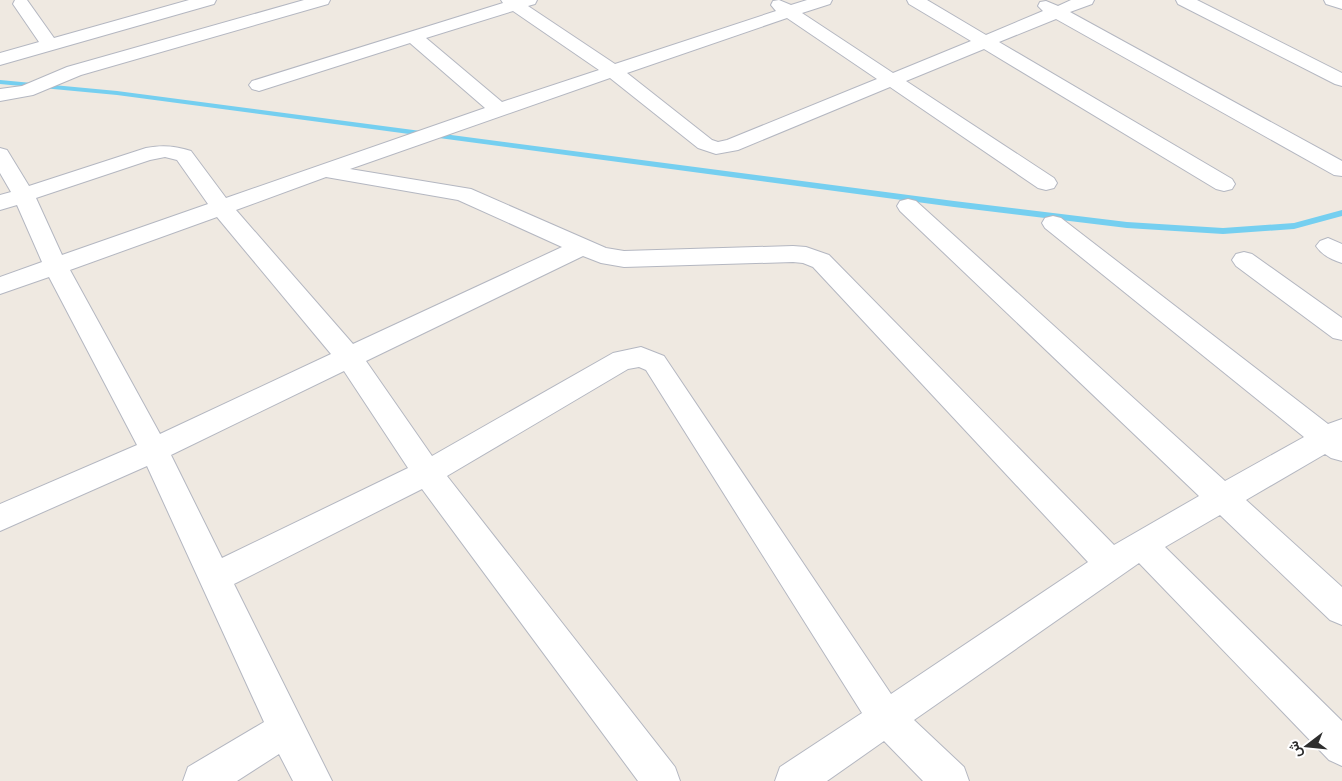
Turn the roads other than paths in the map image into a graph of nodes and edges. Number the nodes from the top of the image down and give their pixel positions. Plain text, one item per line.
1 (208, 0) edge
2 (322, 0) edge
3 (771, 0) edge
4 (824, 0) edge
5 (915, 0) edge
6 (1035, 0) edge
7 (1086, 0) edge
8 (1184, 0) edge
9 (1332, 0) edge
10 (517, 2) edge
11 (21, 4) edge
12 (1342, 4) edge
13 (789, 11) junction
14 (1056, 11) junction
15 (414, 37) junction
16 (984, 42) junction
17 (49, 44) junction
18 (0, 59) edge
19 (614, 72) junction
20 (892, 80) junction
21 (1342, 80) edge
22 (259, 85) dead end
23 (0, 95) edge
24 (499, 110) junction
25 (0, 154) edge
26 (1342, 170) edge
27 (326, 171) junction
28 (1046, 183) dead end
29 (1224, 184) dead end
30 (11, 199) edge
31 (908, 206) dead end
32 (221, 207) junction
33 (1053, 223) dead end
34 (584, 246) junction
35 (1244, 260) dead end
36 (56, 267) junction
37 (0, 286) edge
38 (1342, 332) edge
39 (348, 356) junction
40 (1337, 440) edge
41 (154, 450) junction
42 (427, 473) junction
43 (1222, 498) junction
44 (0, 518) edge
45 (1141, 544) junction
46 (1112, 565) junction
47 (216, 577) junction
48 (1342, 609) edge
49 (886, 718) junction
50 (286, 729) junction
51 (1342, 747) edge
52 (202, 781) edge
53 (313, 781) edge
54 (661, 781) edge
55 (794, 781) edge
56 (950, 781) edge

1 - 17 street
2 - 23 street
3 - 13 street
4 - 13 street
5 - 16 street
6 - 14 street
7 - 14 street
8 - 21 street
9 - 12 street
10 - 15 street
10 - 19 street
11 - 17 street
13 - 19 street
13 - 20 street
14 - 16 street
14 - 26 street
15 - 22 street
15 - 24 street
16 - 20 street
16 - 29 street
17 - 18 street
19 - 20 street
19 - 24 street
20 - 28 street
24 - 27 street
25 - 30 street
27 - 32 street
27 - 34 street
30 - 32 street
30 - 36 street
31 - 43 street
32 - 36 street
32 - 39 street
33 - 40 street
34 - 39 street
34 - 46 street
35 - 38 street
36 - 37 street
36 - 41 street
39 - 41 street
39 - 42 street
40 - 43 street
41 - 44 street
41 - 47 street
42 - 47 street
42 - 49 street
42 - 54 street
43 - 45 street
43 - 48 street
45 - 46 street
45 - 51 street
46 - 49 street
47 - 50 street
49 - 55 street
49 - 56 street
50 - 52 street
50 - 53 street

